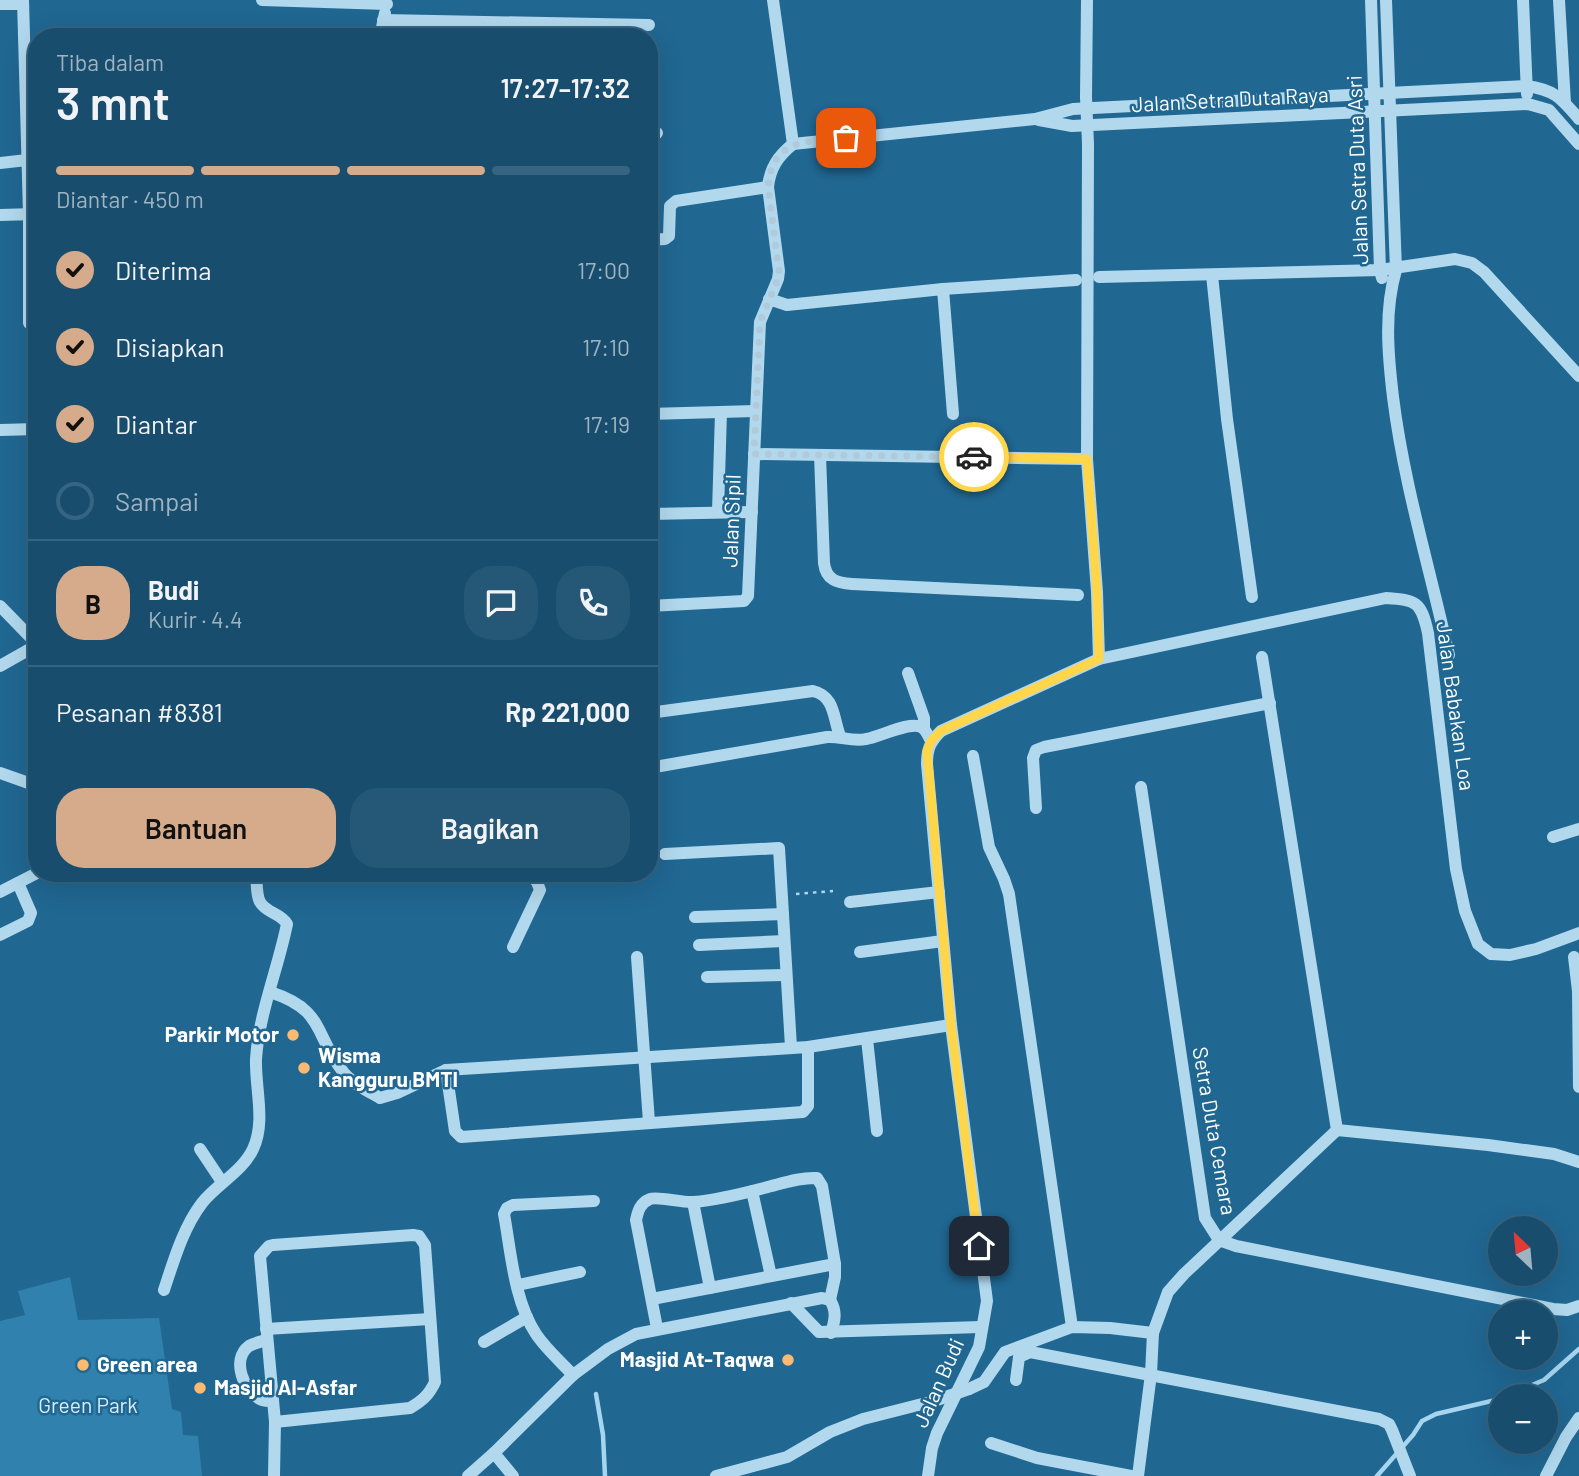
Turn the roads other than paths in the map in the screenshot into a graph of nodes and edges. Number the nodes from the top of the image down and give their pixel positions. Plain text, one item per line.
1 (262, 0) edge
2 (773, 0) edge
3 (1087, 0) edge
4 (1371, 0) edge
5 (1386, 0) edge
6 (1523, 0) edge
7 (1559, 0) edge
8 (23, 2) edge
9 (387, 2) edge
10 (0, 4) edge
11 (383, 20) junction
12 (649, 26) dead end
13 (382, 28) edge
14 (28, 70) edge
15 (1527, 86) junction
16 (1375, 94) junction
17 (1389, 94) junction
18 (1566, 103) junction
19 (1528, 104) junction
20 (1124, 106) junction
21 (1376, 112) junction
22 (1390, 112) junction
23 (1579, 118) edge
24 (1035, 119) junction
25 (1122, 124) junction
26 (793, 144) junction
27 (1579, 144) edge
28 (28, 153) edge
29 (27, 160) junction
30 (0, 163) edge
31 (28, 169) edge
32 (768, 187) junction
33 (28, 214) edge
34 (0, 215) edge
35 (658, 239) edge
36 (1380, 270) junction
37 (1395, 270) junction
38 (1212, 275) junction
39 (1099, 277) dead end
40 (1076, 281) dead end
41 (943, 289) junction
42 (1388, 294) junction
43 (769, 299) junction
44 (1579, 376) edge
45 (755, 411) junction
46 (721, 412) junction
47 (658, 414) edge
48 (953, 414) dead end
49 (28, 429) edge
50 (0, 430) edge
51 (754, 454) junction
52 (820, 455) junction
53 (1087, 459) junction
54 (718, 512) junction
55 (752, 512) junction
56 (658, 514) edge
57 (1078, 595) dead end
58 (1252, 597) dead end
59 (0, 606) edge
60 (658, 606) edge
61 (28, 635) edge
62 (28, 649) edge
63 (1449, 655) dead end
64 (1262, 657) dead end
65 (1099, 659) junction
66 (0, 666) edge
67 (908, 673) dead end
68 (1270, 703) junction
69 (658, 712) edge
70 (928, 735) junction
71 (840, 736) junction
72 (973, 756) dead end
73 (658, 766) edge
74 (0, 773) edge
75 (28, 783) edge
76 (1141, 787) dead end
77 (1036, 808) dead end
78 (1579, 829) edge
79 (1553, 837) dead end
80 (665, 854) dead end
81 (28, 878) edge
82 (257, 882) edge
83 (535, 882) edge
84 (18, 883) junction
85 (0, 892) edge
86 (939, 892) junction
87 (850, 902) dead end
88 (783, 914) junction
89 (695, 917) dead end
90 (1579, 933) edge
91 (0, 935) edge
92 (784, 941) junction
93 (943, 941) junction
94 (699, 945) dead end
95 (513, 947) dead end
96 (860, 952) dead end
97 (637, 957) dead end
98 (1574, 957) dead end
99 (786, 975) junction
100 (707, 976) dead end
101 (270, 992) junction
102 (951, 1025) junction
103 (867, 1038) junction
104 (791, 1047) junction
105 (808, 1047) junction
106 (645, 1056) junction
107 (446, 1070) junction
108 (1579, 1087) edge
109 (649, 1122) junction
110 (1337, 1130) junction
111 (877, 1131) dead end
112 (200, 1149) dead end
113 (1579, 1161) edge
114 (222, 1182) junction
115 (752, 1191) junction
116 (594, 1201) dead end
117 (693, 1202) junction
118 (1219, 1240) junction
119 (835, 1264) junction
120 (580, 1272) dead end
121 (771, 1276) junction
122 (518, 1284) junction
123 (710, 1288) junction
124 (164, 1290) dead end
125 (652, 1299) junction
126 (830, 1300) junction
127 (791, 1303) junction
128 (1579, 1306) edge
129 (527, 1317) junction
130 (430, 1318) junction
131 (981, 1327) junction
132 (1072, 1327) junction
133 (657, 1328) junction
134 (831, 1333) junction
135 (1153, 1333) junction
136 (266, 1334) junction
137 (484, 1342) dead end
138 (1151, 1374) junction
139 (573, 1375) junction
140 (1016, 1380) dead end
141 (273, 1401) junction
142 (1579, 1418) edge
143 (275, 1422) junction
144 (991, 1443) dead end
145 (494, 1453) junction
146 (274, 1476) edge
147 (468, 1476) edge
148 (513, 1476) edge
149 (716, 1476) edge
150 (929, 1476) edge
151 (1131, 1476) edge
152 (1138, 1476) edge
153 (1410, 1476) edge
154 (1546, 1476) edge

1 - 9 street
2 - 26 street
3 - 53 street, bridge
4 - 16 street, Jalan Setra Duta Asri
5 - 17 street, Jalan Setra Duta Asri
6 - 15 street
7 - 18 street
8 - 10 street
8 - 14 street
9 - 11 street
11 - 12 street
11 - 13 street
15 - 17 street, Jalan Setra Duta Raya
15 - 18 street, Jalan Setra Duta Raya
15 - 19 street
16 - 17 street, Jalan Setra Duta Raya
16 - 20 street, Jalan Setra Duta Raya
16 - 21 street, Jalan Setra Duta Asri
17 - 22 street, Jalan Setra Duta Asri
18 - 23 street, Jalan Setra Duta Raya
19 - 22 street, Jalan Setra Duta Raya
19 - 27 street
20 - 24 street, Jalan Setra Duta Raya
20 - 25 street
21 - 22 street, Jalan Setra Duta Raya
21 - 25 street, Jalan Setra Duta Raya
21 - 36 street, Jalan Setra Duta Asri
22 - 37 street, Jalan Setra Duta Asri
24 - 25 street, Jalan Setra Duta Raya
24 - 26 street, Jalan Setra Duta Raya
26 - 32 street
28 - 29 street
29 - 30 street
29 - 31 street
32 - 35 street
32 - 43 street, Jalan Sipil
33 - 34 street
36 - 37 street
36 - 38 street
36 - 42 street, Jalan Setra Duta Asri
37 - 42 street, Jalan Setra Duta Asri
37 - 44 street
38 - 39 street
38 - 58 street
40 - 41 street
41 - 43 street
41 - 48 street
42 - 63 street
43 - 45 street, Jalan Sipil
45 - 46 street
45 - 51 street, Jalan Sipil
46 - 47 street
46 - 54 street, Jalan Sipil
49 - 50 street
51 - 52 street
51 - 55 street, Jalan Sipil
52 - 53 street
52 - 57 street
53 - 65 street
54 - 55 street
54 - 56 street
55 - 60 street, Jalan Sipil
59 - 61 street
62 - 66 street
64 - 68 street
65 - 70 street
65 - 90 street, Jalan Babakan Loa
67 - 70 street, Jalan Budi
68 - 77 street
68 - 110 street
69 - 71 street
70 - 71 street
70 - 86 street, Jalan Budi
71 - 73 street
72 - 132 street
74 - 75 street
76 - 118 street, Setra Duta Cemara
78 - 79 street
80 - 88 street
81 - 84 street
82 - 101 street
83 - 95 street
84 - 85 street
84 - 91 street
86 - 87 street
86 - 93 street, Jalan Budi
88 - 89 street
88 - 92 street
92 - 94 street
92 - 99 street
93 - 96 street
93 - 102 street, Jalan Budi
97 - 106 street
98 - 108 street
99 - 100 street
99 - 104 street
101 - 107 street
101 - 114 street
102 - 103 street
102 - 131 street, Jalan Budi
103 - 105 street
103 - 111 street
104 - 105 street
104 - 106 street
105 - 109 street
106 - 107 street
106 - 109 street
107 - 109 street
110 - 113 street
110 - 118 street
112 - 114 street
114 - 124 street
115 - 117 street
115 - 119 street
115 - 121 street
116 - 122 street
117 - 123 street
117 - 125 street
118 - 128 street, Setra Duta Cemara
118 - 135 street
119 - 121 street
119 - 126 street
120 - 122 street
121 - 123 street
122 - 129 street
123 - 125 street
125 - 133 street
126 - 127 street
126 - 134 street
127 - 133 street
127 - 134 street
129 - 137 street
129 - 139 street
130 - 136 street
130 - 136 street
130 - 143 street
131 - 134 street
131 - 150 street, Jalan Budi
132 - 135 street
132 - 149 street, bridge
133 - 139 street
135 - 138 street
136 - 141 street
136 - 141 street
138 - 140 street
138 - 152 street
138 - 153 street
139 - 145 street
141 - 143 street
142 - 154 street
143 - 146 street
144 - 151 street
145 - 147 street
145 - 148 street

